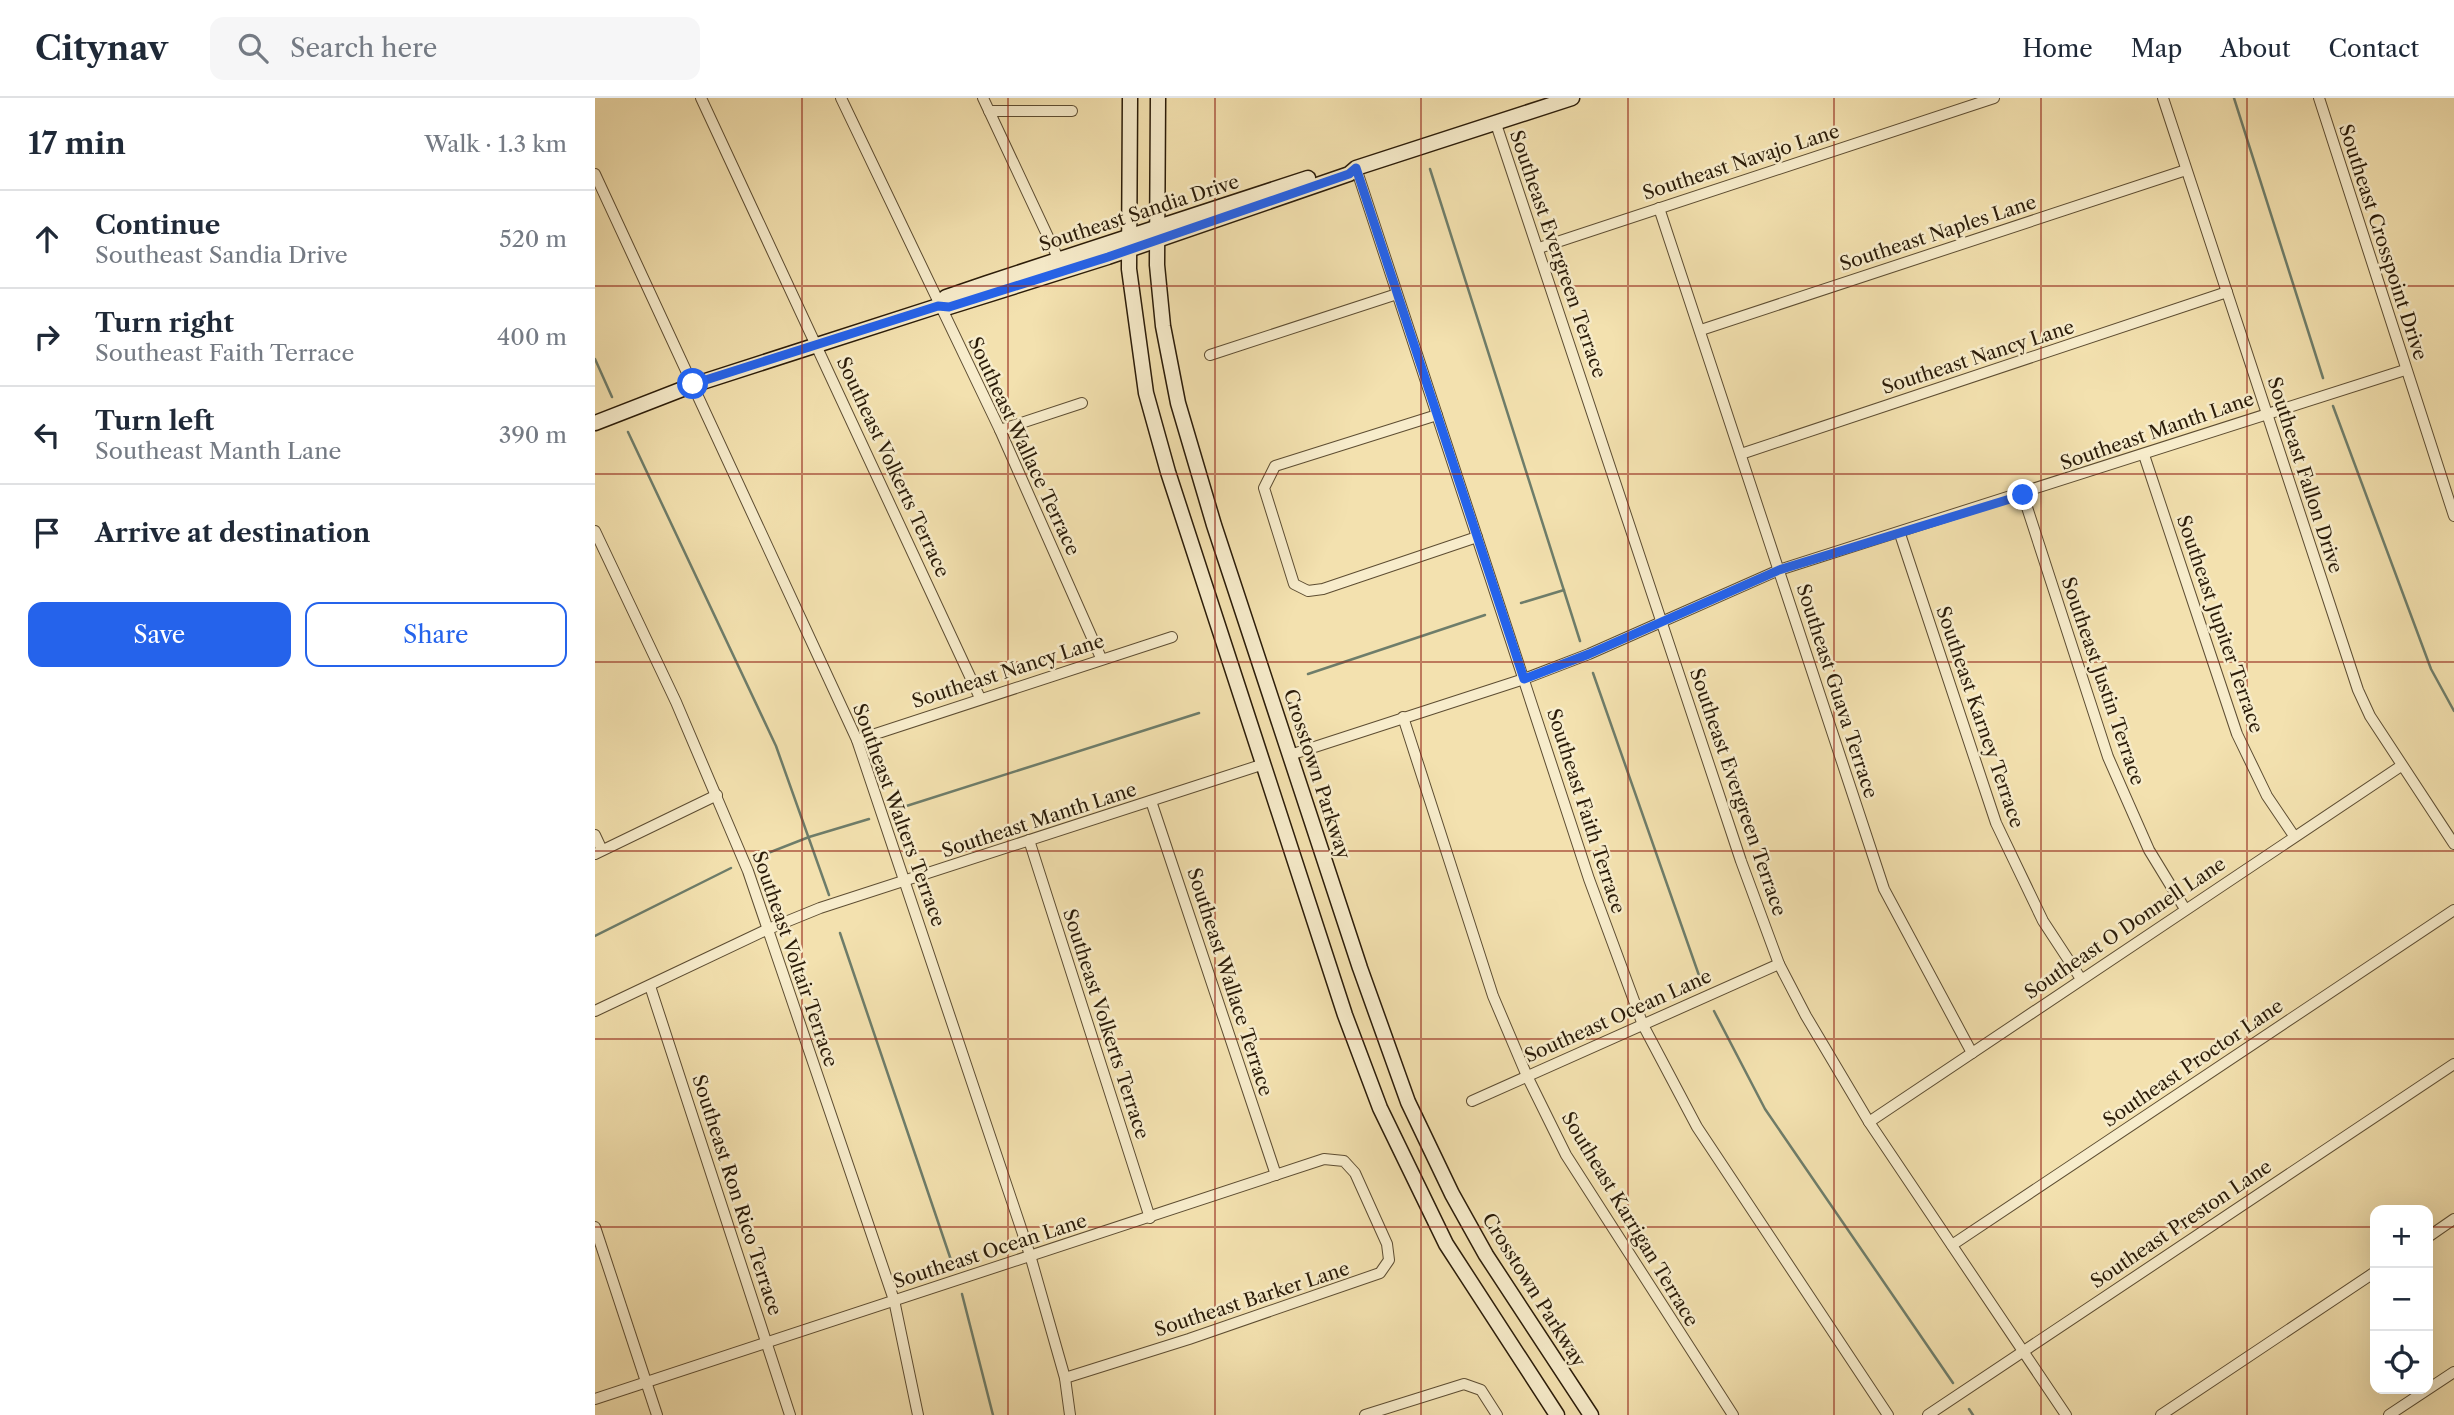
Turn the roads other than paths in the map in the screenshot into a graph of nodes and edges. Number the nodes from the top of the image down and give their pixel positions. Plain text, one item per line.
1 (701, 98) edge
2 (841, 98) edge
3 (983, 98) edge
4 (1130, 98) edge
5 (1158, 98) edge
6 (1572, 98) edge
7 (1994, 98) edge
8 (2163, 98) edge
9 (2319, 98) edge
10 (989, 111) junction
11 (1072, 111) dead end
12 (1496, 124) junction
13 (1356, 168) junction
14 (2186, 170) junction
15 (595, 174) edge
16 (1658, 208) junction
17 (1156, 234) junction
18 (1127, 244) junction
19 (1539, 248) junction
20 (1058, 258) junction
21 (2227, 292) junction
22 (1397, 293) junction
23 (938, 306) junction
24 (1701, 330) junction
25 (817, 344) junction
26 (1210, 355) dead end
27 (2405, 370) junction
28 (693, 384) junction
29 (1082, 403) dead end
30 (2267, 412) junction
31 (1437, 415) junction
32 (595, 423) edge
33 (1000, 430) junction
34 (1741, 454) junction
35 (2144, 456) junction
36 (2023, 495) junction
37 (2454, 516) edge
38 (595, 531) edge
39 (1900, 534) junction
40 (1477, 537) junction
41 (1779, 570) junction
42 (1661, 620) junction
43 (1172, 637) dead end
44 (1101, 658) junction
45 (1524, 679) junction
46 (980, 698) junction
47 (1403, 717) junction
48 (857, 740) junction
49 (1290, 755) junction
50 (1263, 764) junction
51 (2402, 766) junction
52 (717, 795) junction
53 (1151, 801) junction
54 (595, 835) edge
55 (2294, 836) junction
56 (1029, 840) junction
57 (2454, 844) edge
58 (599, 852) edge
59 (907, 882) junction
60 (2185, 909) junction
61 (2454, 910) edge
62 (766, 930) junction
63 (1779, 964) junction
64 (1331, 968) junction
65 (1360, 968) junction
66 (2081, 979) junction
67 (650, 986) junction
68 (595, 1011) edge
69 (1643, 1025) junction
70 (1972, 1053) junction
71 (2454, 1064) edge
72 (1527, 1076) junction
73 (1472, 1101) dead end
74 (1869, 1122) junction
75 (1276, 1175) junction
76 (1370, 1208) joint
77 (1150, 1218) junction
78 (2454, 1219) edge
79 (595, 1227) edge
80 (2433, 1234) edge
81 (1952, 1245) junction
82 (1030, 1255) junction
83 (2370, 1275) edge
84 (894, 1300) junction
85 (767, 1342) junction
86 (2023, 1351) junction
87 (2454, 1372) edge
88 (1065, 1378) junction
89 (647, 1383) junction
90 (1576, 1393) junction
91 (595, 1399) edge
92 (1547, 1399) junction
93 (657, 1415) edge
94 (790, 1415) edge
95 (918, 1415) edge
96 (1070, 1415) edge
97 (1365, 1415) edge
98 (1497, 1415) edge
99 (1557, 1415) edge
100 (1591, 1415) edge
101 (1733, 1415) edge
102 (1888, 1415) edge
103 (1928, 1415) edge
104 (2066, 1415) edge
105 (2161, 1415) edge
106 (2389, 1415) edge

1 - 25 street, Southeast Volkerts Terrace
2 - 23 street, Southeast Wallace Terrace
3 - 10 street
4 - 18 main road
5 - 17 main road, Crosstown Parkway
6 - 12 main road, Southeast Sandia Drive
7 - 16 street, Southeast Navajo Lane
8 - 14 street, Southeast Fallon Drive
9 - 27 street, Southeast Crosspoint Drive
10 - 11 street
10 - 20 street
12 - 13 main road, Southeast Sandia Drive
12 - 19 street, Southeast Evergreen Terrace
13 - 17 main road, Southeast Sandia Drive
13 - 22 street, Southeast Faith Terrace
14 - 21 street, Southeast Fallon Drive
14 - 24 street, Southeast Naples Lane
15 - 28 street, Southeast Walters Terrace
16 - 19 street, Southeast Navajo Lane
16 - 24 street, Southeast Guava Terrace
17 - 18 main road, Southeast Sandia Drive
17 - 49 main road, Crosstown Parkway
18 - 20 main road, Southeast Sandia Drive
18 - 23 main road, Southeast Sandia Drive
18 - 50 main road
19 - 42 street, Southeast Evergreen Terrace
20 - 23 main road, Southeast Sandia Drive
21 - 30 street, Southeast Fallon Drive
21 - 34 street, Southeast Nancy Lane
22 - 26 street
22 - 31 street, Southeast Faith Terrace
23 - 25 main road, Southeast Sandia Drive
23 - 33 street, Southeast Wallace Terrace
24 - 34 street, Southeast Guava Terrace
25 - 28 main road, Southeast Sandia Drive
25 - 46 street, Southeast Volkerts Terrace
27 - 30 street, Southeast Manth Lane
27 - 37 street, Southeast Crosspoint Drive
28 - 32 main road, Southeast Sandia Drive
28 - 48 street, Southeast Walters Terrace
29 - 33 street
30 - 35 street, Southeast Manth Lane
30 - 51 street, Southeast Fallon Drive
31 - 40 street, Southeast Faith Terrace
31 - 40 street
33 - 44 street, Southeast Wallace Terrace
34 - 41 street, Southeast Guava Terrace
35 - 36 street, Southeast Manth Lane
35 - 55 street, Southeast Jupiter Terrace
36 - 39 street, Southeast Manth Lane
36 - 60 street, Southeast Justin Terrace
38 - 52 street, Southeast Voltair Terrace
39 - 41 street, Southeast Manth Lane
39 - 66 street, Southeast Karney Terrace
40 - 45 street, Southeast Faith Terrace
41 - 42 street, Southeast Manth Lane
41 - 70 street, Southeast Guava Terrace
42 - 45 street, Southeast Manth Lane
42 - 63 street, Southeast Evergreen Terrace
43 - 44 street, Southeast Nancy Lane
44 - 46 street, Southeast Nancy Lane
45 - 47 street, Southeast Manth Lane
45 - 69 street, Southeast Faith Terrace
46 - 48 street, Southeast Nancy Lane
47 - 49 street, Southeast Manth Lane
47 - 72 street, Southeast Karrigan Terrace
48 - 59 street, Southeast Walters Terrace
49 - 65 main road, Crosstown Parkway
50 - 53 street, Southeast Manth Lane
50 - 64 main road
51 - 55 street, Southeast O Donnell Lane
51 - 57 street, Southeast Fallon Drive
52 - 58 street
52 - 62 street, Southeast Voltair Terrace
53 - 56 street, Southeast Manth Lane
53 - 75 street, Southeast Wallace Terrace
54 - 58 street
55 - 60 street, Southeast O Donnell Lane
56 - 59 street, Southeast Manth Lane
56 - 77 street, Southeast Volkerts Terrace
59 - 62 street, Southeast Manth Lane
59 - 82 street, Southeast Walters Terrace
60 - 66 street, Southeast O Donnell Lane
61 - 81 street, Southeast Proctor Lane
62 - 67 street, Southeast Manth Lane
62 - 84 street, Southeast Voltair Terrace
63 - 69 street, Southeast Ocean Lane
63 - 74 street, Southeast Evergreen Terrace
64 - 65 main road
64 - 92 main road
65 - 90 main road, Crosstown Parkway
66 - 70 street, Southeast O Donnell Lane
67 - 68 street, Southeast Manth Lane
67 - 85 street, Southeast Ron Rico Terrace
69 - 72 street, Southeast Ocean Lane
69 - 102 street, Southeast Faith Terrace
70 - 74 street, Southeast O Donnell Lane
71 - 86 street, Southeast Preston Lane
72 - 73 street, Southeast Ocean Lane
72 - 101 street, Southeast Karrigan Terrace
74 - 81 street, Southeast Evergreen Terrace
75 - 76 street, Southeast Ocean Lane
75 - 77 street, Southeast Ocean Lane
76 - 88 street, Southeast Barker Lane
77 - 82 street, Southeast Ocean Lane
78 - 80 street
79 - 89 street
81 - 86 street, Southeast Evergreen Terrace
82 - 84 street, Southeast Ocean Lane
82 - 88 street, Southeast Walters Terrace
83 - 105 street
84 - 85 street, Southeast Ocean Lane
84 - 95 street, Southeast Voltair Terrace
85 - 89 street, Southeast Ocean Lane
85 - 94 street, Southeast Ron Rico Terrace
86 - 103 street, Southeast Preston Lane
86 - 104 street, Southeast Evergreen Terrace
87 - 106 street
88 - 96 street, Southeast Walters Terrace
89 - 91 street, Southeast Ocean Lane
89 - 93 street
90 - 92 main road
90 - 100 main road, Crosstown Parkway
92 - 99 main road
97 - 98 street

